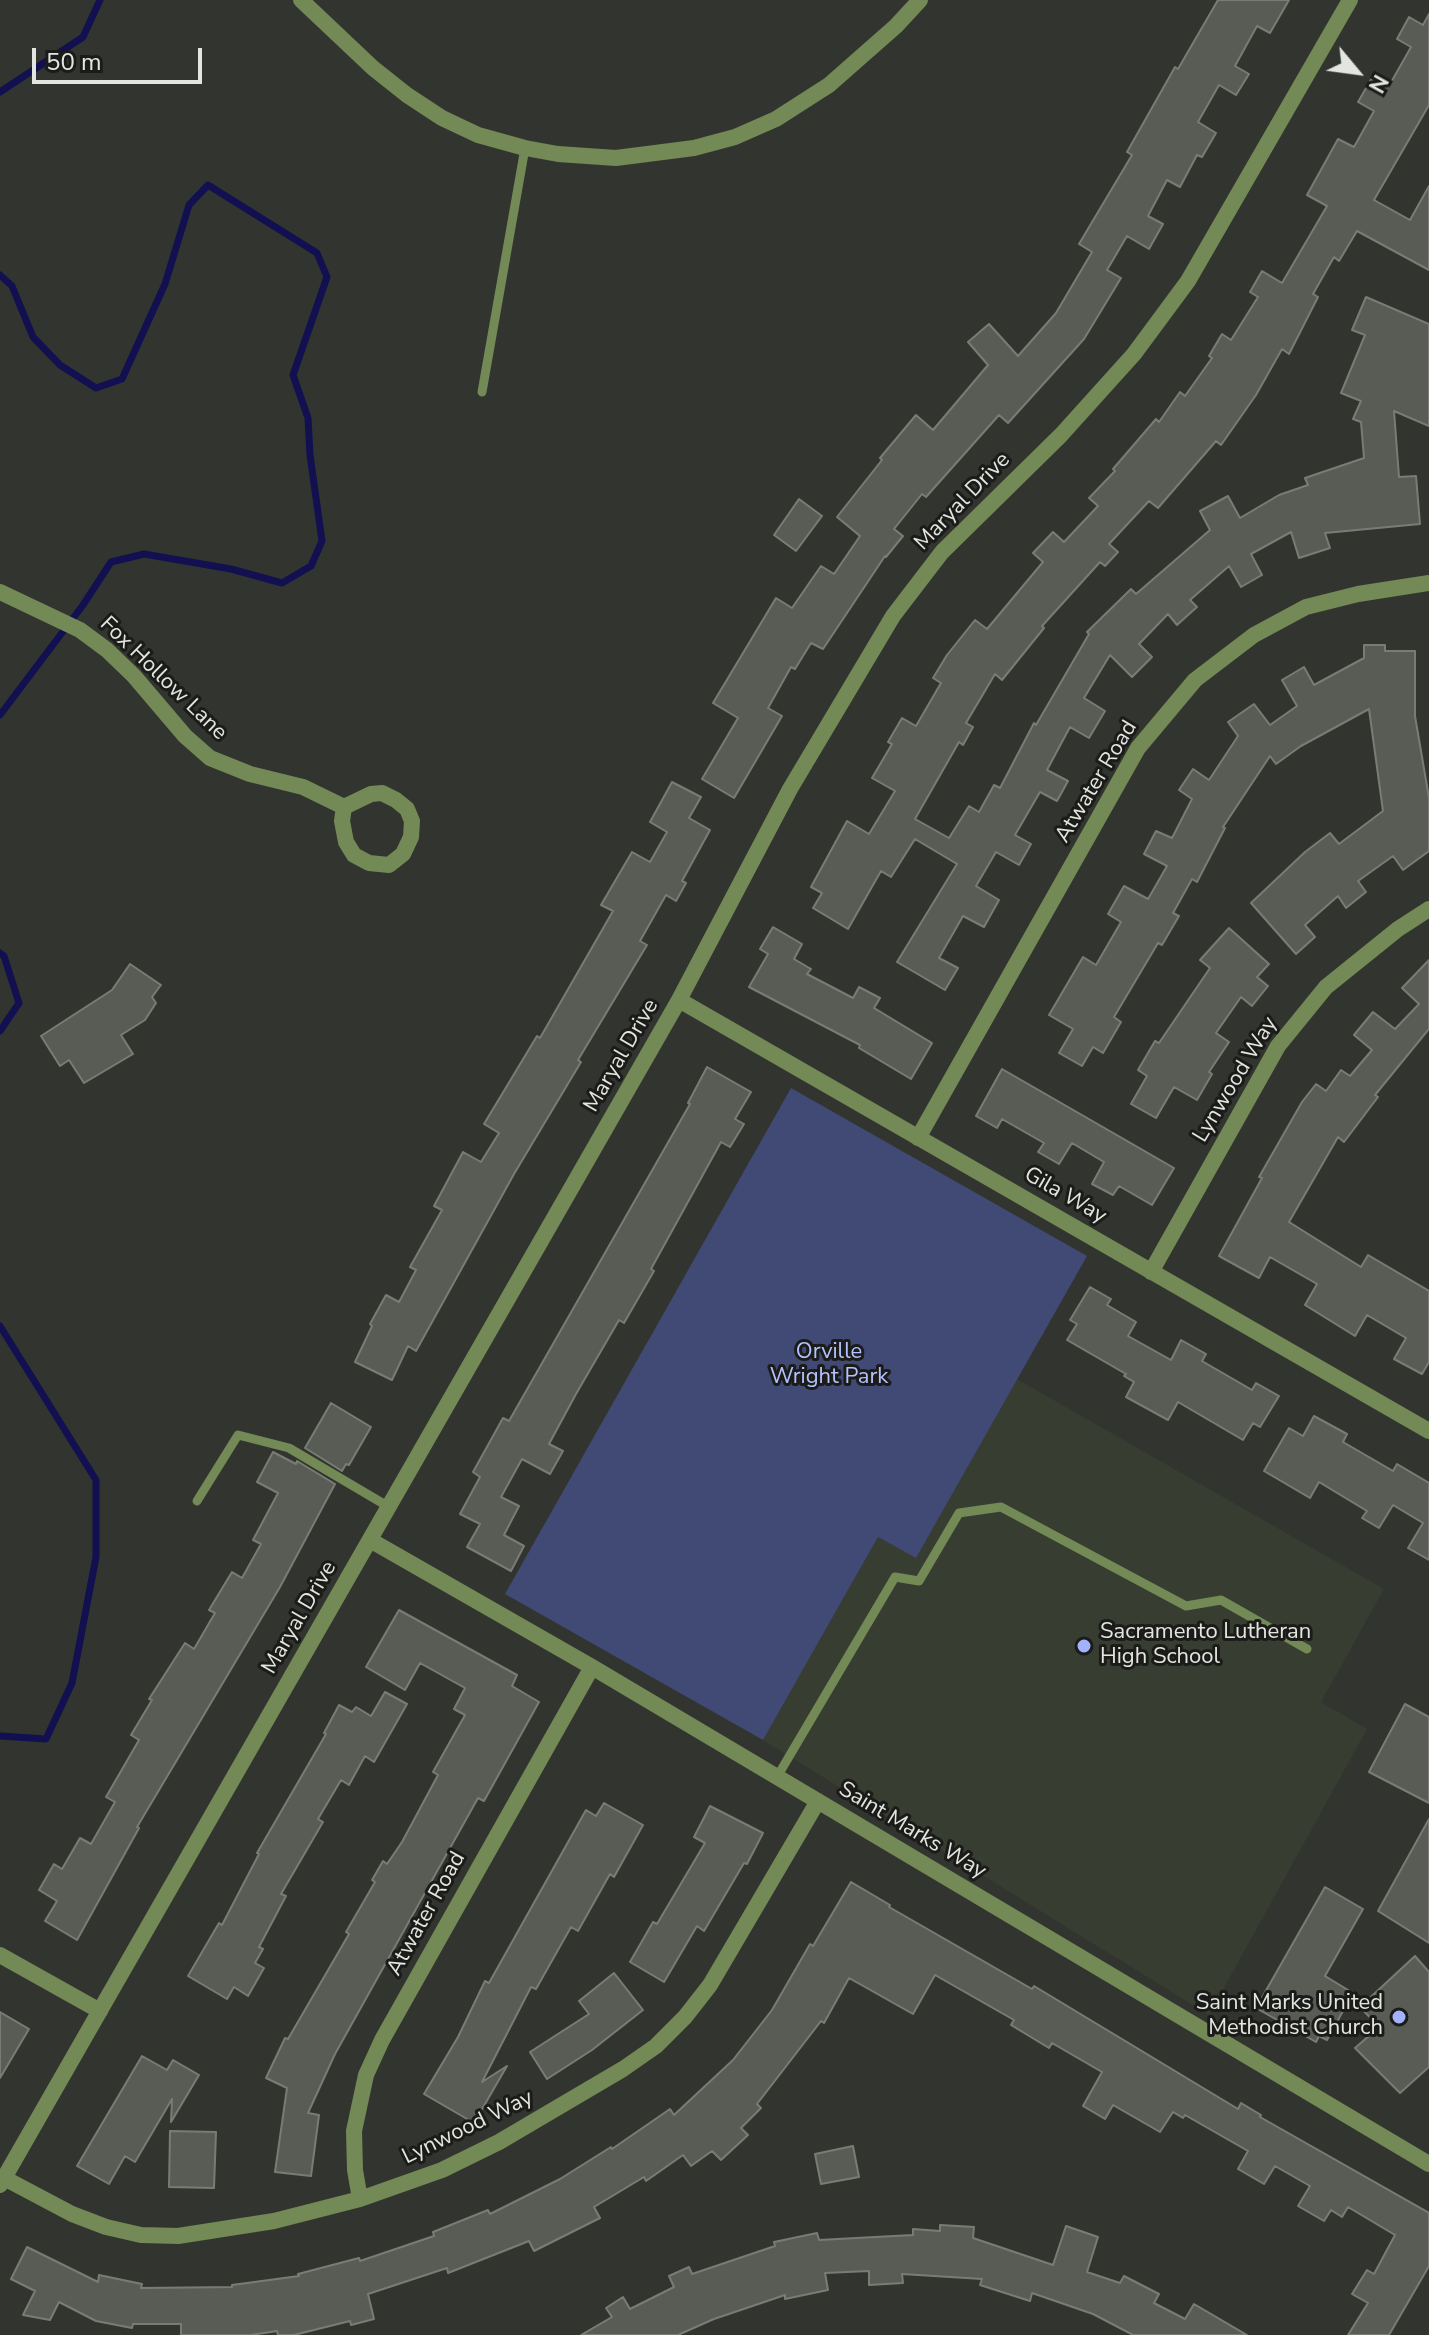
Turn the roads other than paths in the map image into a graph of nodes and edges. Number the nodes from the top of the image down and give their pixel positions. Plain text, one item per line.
1 (301, 0) edge
2 (920, 0) edge
3 (1350, 0) edge
4 (525, 148) junction
5 (482, 392) dead end
6 (1429, 583) edge
7 (0, 592) edge
8 (344, 807) junction
9 (1429, 909) edge
10 (679, 1000) junction
11 (918, 1138) junction
12 (1151, 1272) junction
13 (1429, 1431) edge
14 (197, 1501) dead end
15 (389, 1507) junction
16 (370, 1540) junction
17 (1307, 1649) dead end
18 (592, 1667) junction
19 (777, 1777) junction
20 (818, 1801) junction
21 (0, 1955) edge
22 (100, 2011) junction
23 (1429, 2164) edge
24 (2, 2182) edge
25 (360, 2199) junction

1 - 4 street
2 - 4 street
3 - 10 street, Maryal Drive
4 - 5 lane
6 - 11 street, Atwater Road
7 - 8 street, Fox Hollow Lane
8 - 8 street
9 - 12 street, Lynwood Way
10 - 11 street, Gila Way
10 - 15 street, Maryal Drive
11 - 12 street, Gila Way
12 - 13 street, Gila Way
14 - 15 lane
15 - 16 street, Maryal Drive
16 - 18 street, Saint Marks Way
16 - 22 street, Maryal Drive
17 - 19 lane
18 - 19 street, Saint Marks Way
18 - 25 street, Atwater Road
19 - 20 street, Saint Marks Way
20 - 23 street, Saint Marks Way
20 - 25 street, Lynwood Way
21 - 22 street
22 - 24 street, Maryal Drive
24 - 25 street, Lynwood Way

